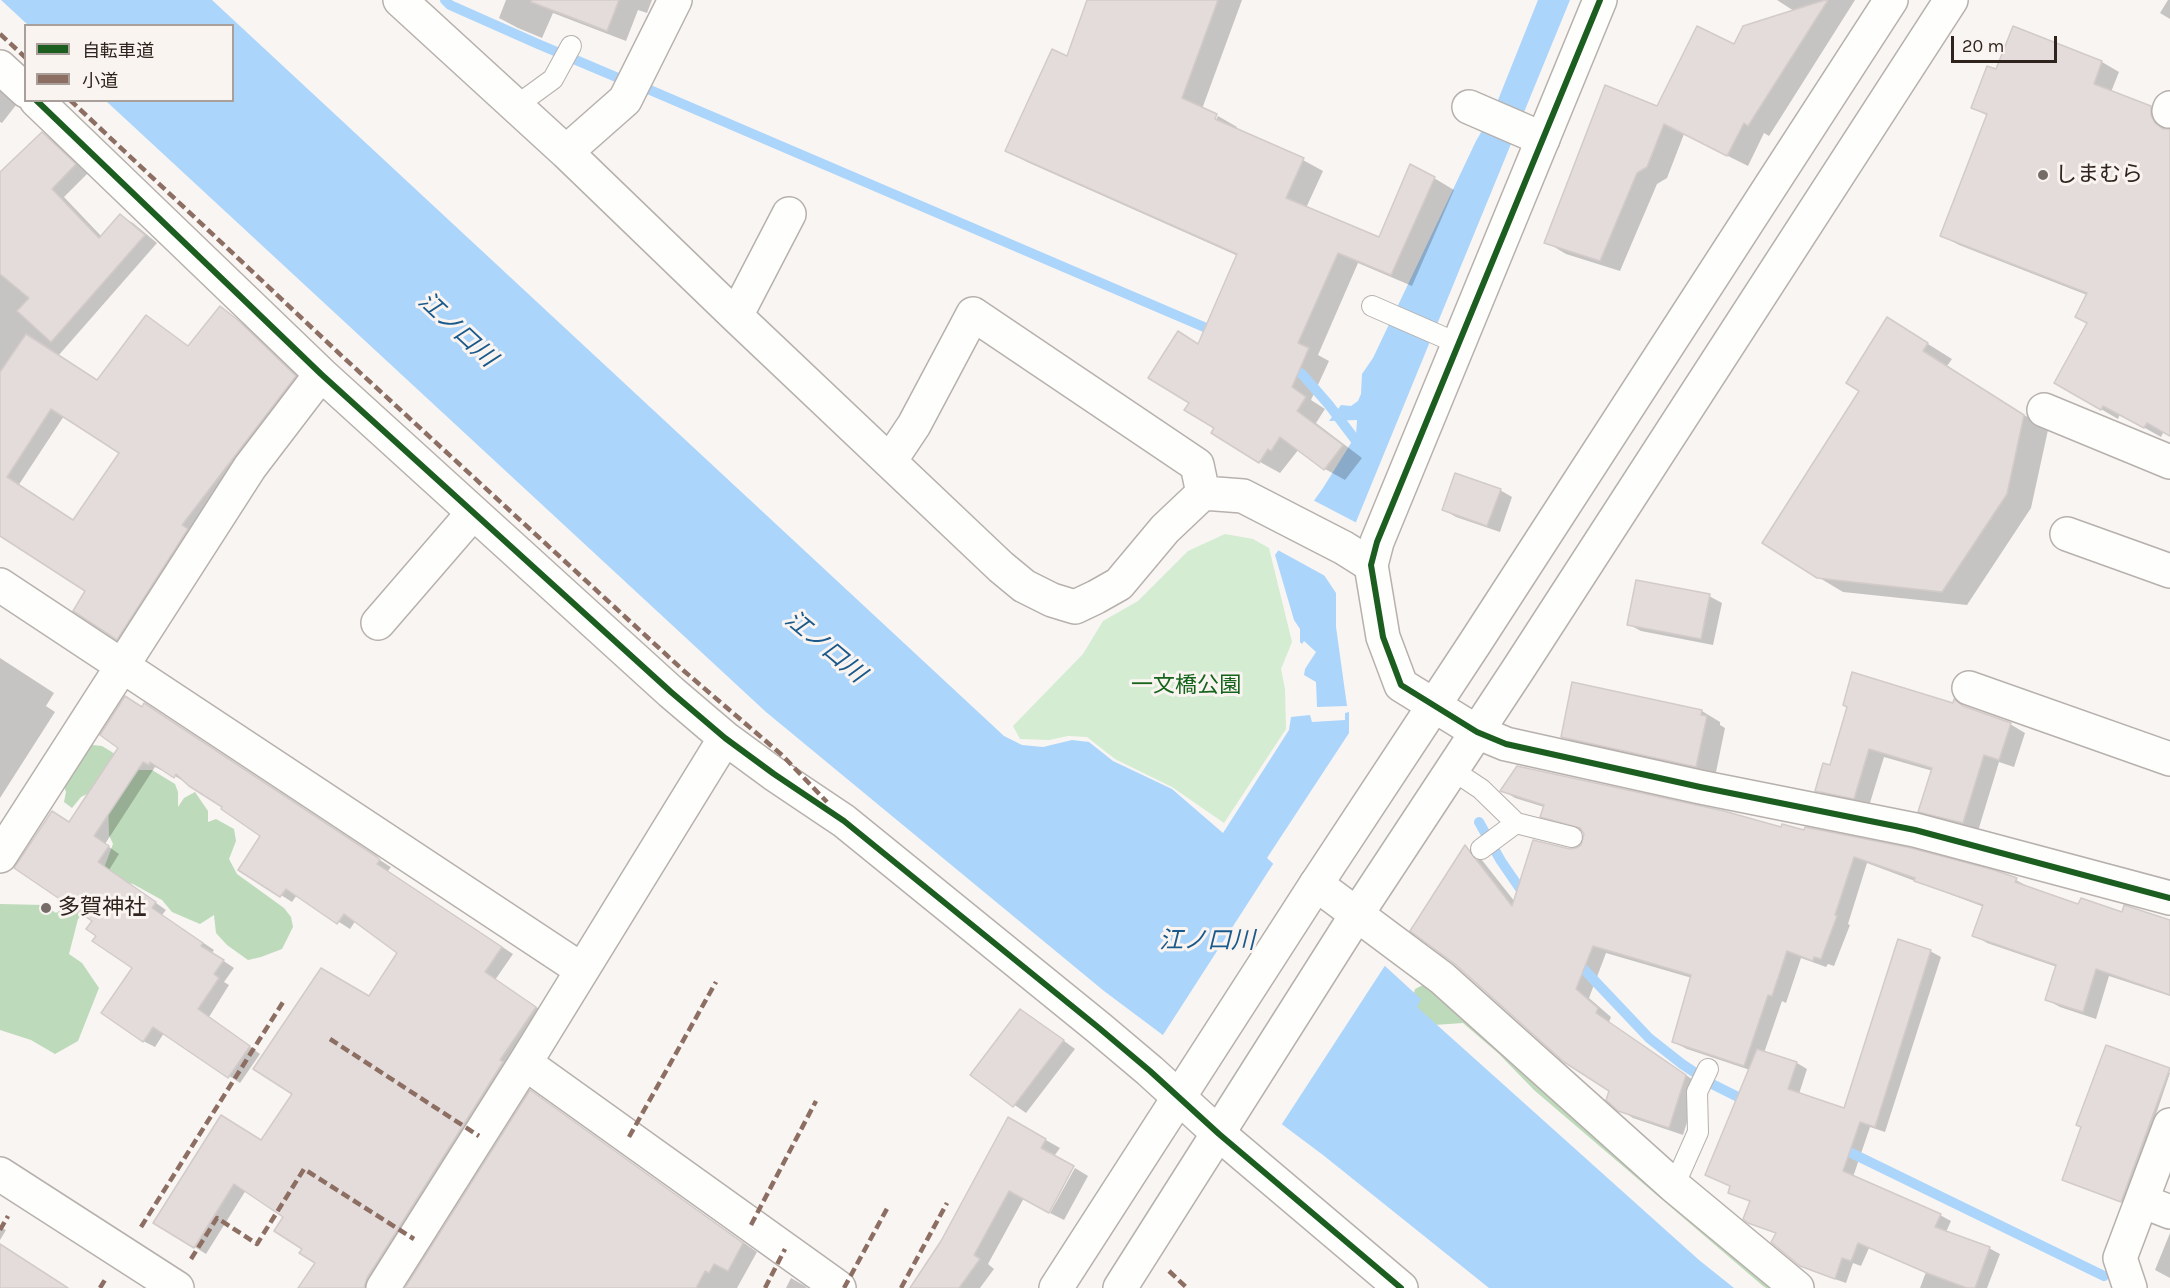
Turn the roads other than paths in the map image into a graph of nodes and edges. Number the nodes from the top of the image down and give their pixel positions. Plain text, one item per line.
1 (675, 0) edge
2 (1600, 0) edge
3 (1891, 0) edge
4 (1951, 0) edge
5 (415, 5) edge
6 (571, 46) dead end
7 (0, 67) edge
8 (24, 89) edge
9 (38, 102) edge
10 (516, 106) junction
11 (1469, 107) dead end
12 (1534, 136) junction
13 (566, 152) junction
14 (789, 214) dead end
15 (1372, 306) dead end
16 (736, 316) junction
17 (1449, 339) junction
18 (321, 374) junction
19 (2044, 410) dead end
20 (890, 461) junction
21 (2170, 462) edge
22 (1203, 493) junction
23 (472, 513) junction
24 (2067, 534) dead end
25 (1357, 556) junction
26 (2170, 572) edge
27 (0, 585) edge
28 (378, 623) dead end
29 (123, 665) junction
30 (1969, 688) dead end
31 (1434, 705) junction
32 (1477, 732) junction
33 (725, 738) junction
34 (2170, 759) edge
35 (1451, 769) junction
36 (1516, 823) junction
37 (1572, 837) dead end
38 (1481, 849) dead end
39 (0, 856) edge
40 (1313, 888) junction
41 (2170, 898) edge
42 (1353, 921) junction
43 (582, 970) junction
44 (525, 1063) junction
45 (1708, 1069) dead end
46 (1184, 1090) junction
47 (1225, 1124) junction
48 (2170, 1125) edge
49 (0, 1174) edge
50 (1674, 1186) junction
51 (2156, 1207) edge
52 (1382, 1281) edge
53 (177, 1288) edge
54 (383, 1288) edge
55 (839, 1288) edge
56 (1056, 1288) edge
57 (1120, 1288) edge
58 (1797, 1288) edge
59 (2130, 1288) edge

1 - 13 street
2 - 12 street
3 - 31 street
4 - 32 street
5 - 10 street
6 - 10 lane
7 - 8 street
9 - 18 street
10 - 13 street
11 - 12 street
12 - 17 street
13 - 16 street
14 - 16 street
15 - 17 lane
16 - 20 street
17 - 25 street
18 - 23 street
18 - 29 street
19 - 21 street
20 - 22 street
20 - 22 street
22 - 25 street
23 - 28 street
23 - 33 street
24 - 26 street
25 - 31 street
27 - 29 street
29 - 39 street
29 - 43 street
30 - 34 street
31 - 32 street
31 - 40 street
32 - 35 street
32 - 41 street
33 - 43 street
33 - 46 street
35 - 36 lane
35 - 42 street
36 - 37 lane
36 - 38 lane
40 - 42 street
40 - 46 street
42 - 47 street
42 - 50 street
43 - 44 street
44 - 54 street
44 - 55 street
45 - 50 lane
46 - 47 street
46 - 56 street
47 - 52 street
47 - 57 street
48 - 51 street
49 - 53 street
50 - 58 street
51 - 59 street

